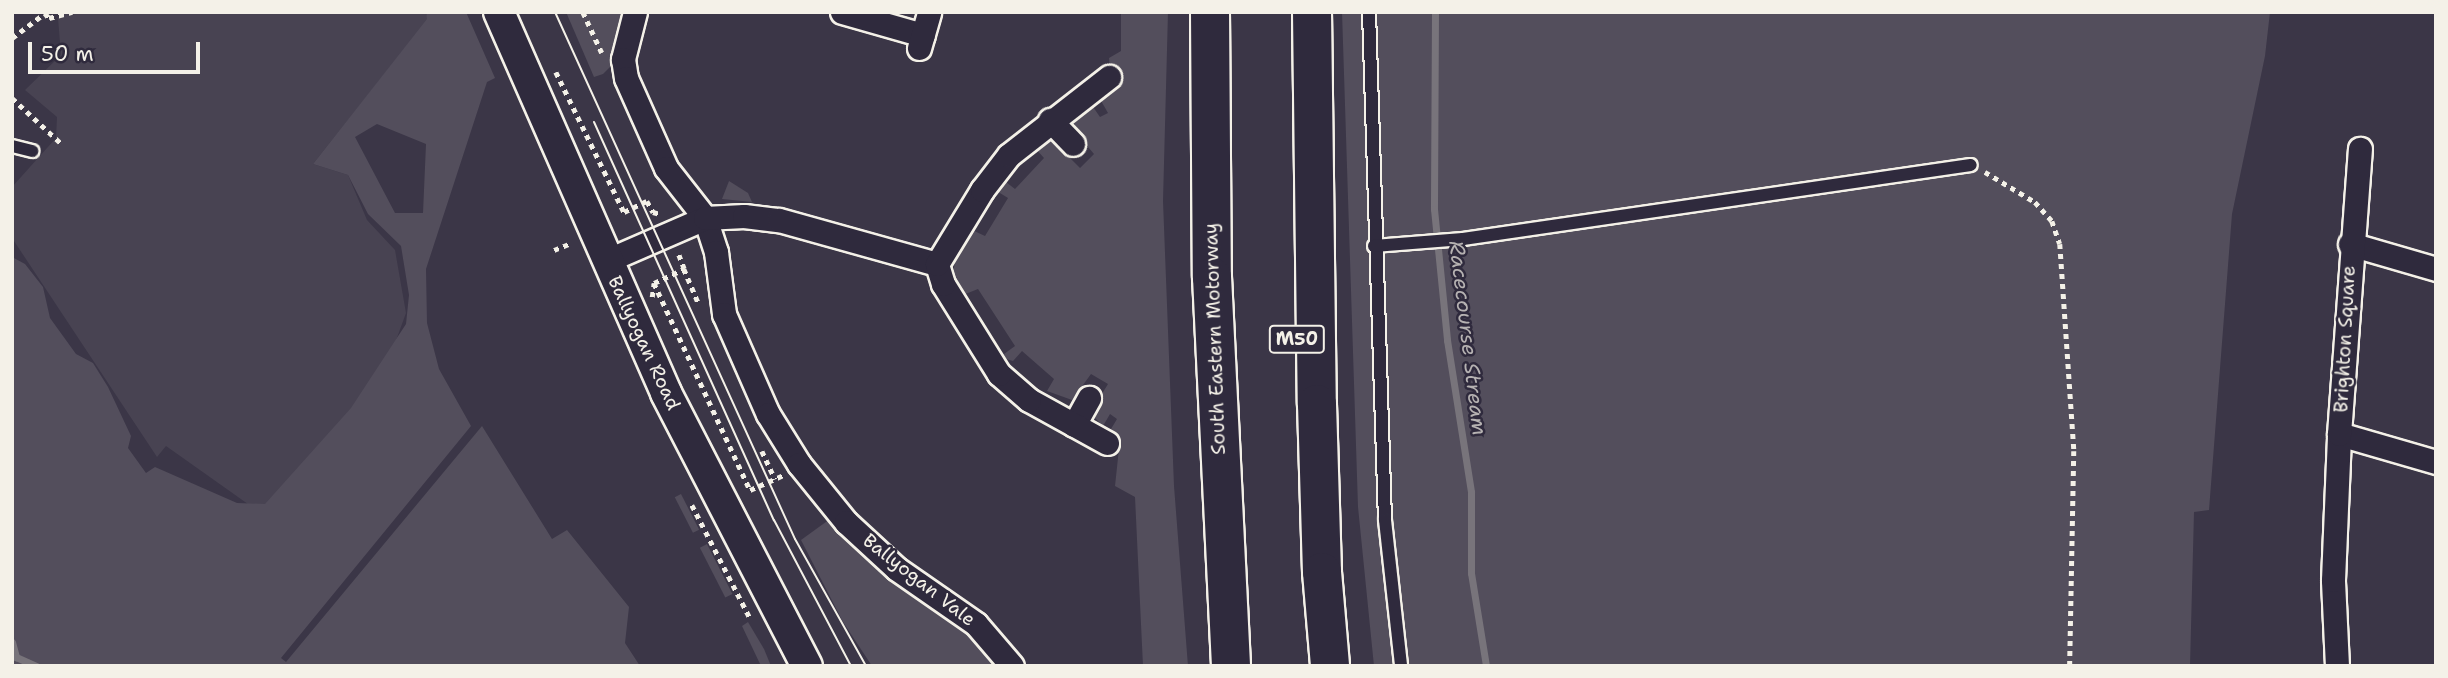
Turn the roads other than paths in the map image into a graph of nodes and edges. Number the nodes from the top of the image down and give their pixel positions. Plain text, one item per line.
1 (499, 12) edge
2 (635, 12) edge
3 (842, 12) edge
4 (1191, 12) edge
5 (1210, 12) edge
6 (1293, 12) edge
7 (1312, 12) edge
8 (1369, 12) edge
9 (923, 31) edge
10 (1109, 77) dead end
11 (1050, 120) junction
12 (1073, 144) dead end
13 (12, 146) edge
14 (2360, 149) dead end
15 (32, 151) dead end
16 (1971, 165) road end
17 (705, 218) junction
18 (2350, 244) junction
19 (1374, 246) junction
20 (606, 261) junction
21 (937, 264) junction
22 (2436, 269) edge
23 (1089, 398) dead end
24 (1073, 425) junction
25 (2339, 434) junction
26 (1107, 443) dead end
27 (2436, 462) edge
28 (807, 666) edge
29 (1012, 666) edge
30 (1211, 666) edge
31 (1231, 666) edge
32 (1314, 666) edge
33 (1331, 666) edge
34 (1401, 666) edge
35 (2337, 666) edge

1 - 20 street, Ballyogan Road
2 - 17 street, Ballyogan Vale
3 - 9 street
4 - 30 highway
5 - 31 highway, South Eastern Motorway
6 - 32 highway, M50
7 - 33 highway
8 - 19 lane
10 - 11 street
11 - 12 street
11 - 21 street
13 - 15 lane
14 - 18 street, Brighton Square
16 - 19 lane
17 - 20 street
17 - 21 street
17 - 29 street, Ballyogan Vale
18 - 22 street, Brighton Square
18 - 25 street, Brighton Square
19 - 34 lane
20 - 28 street, Ballyogan Road
21 - 24 street
23 - 24 street
24 - 26 street
25 - 27 street, Brighton Square
25 - 35 street, Brighton Square

